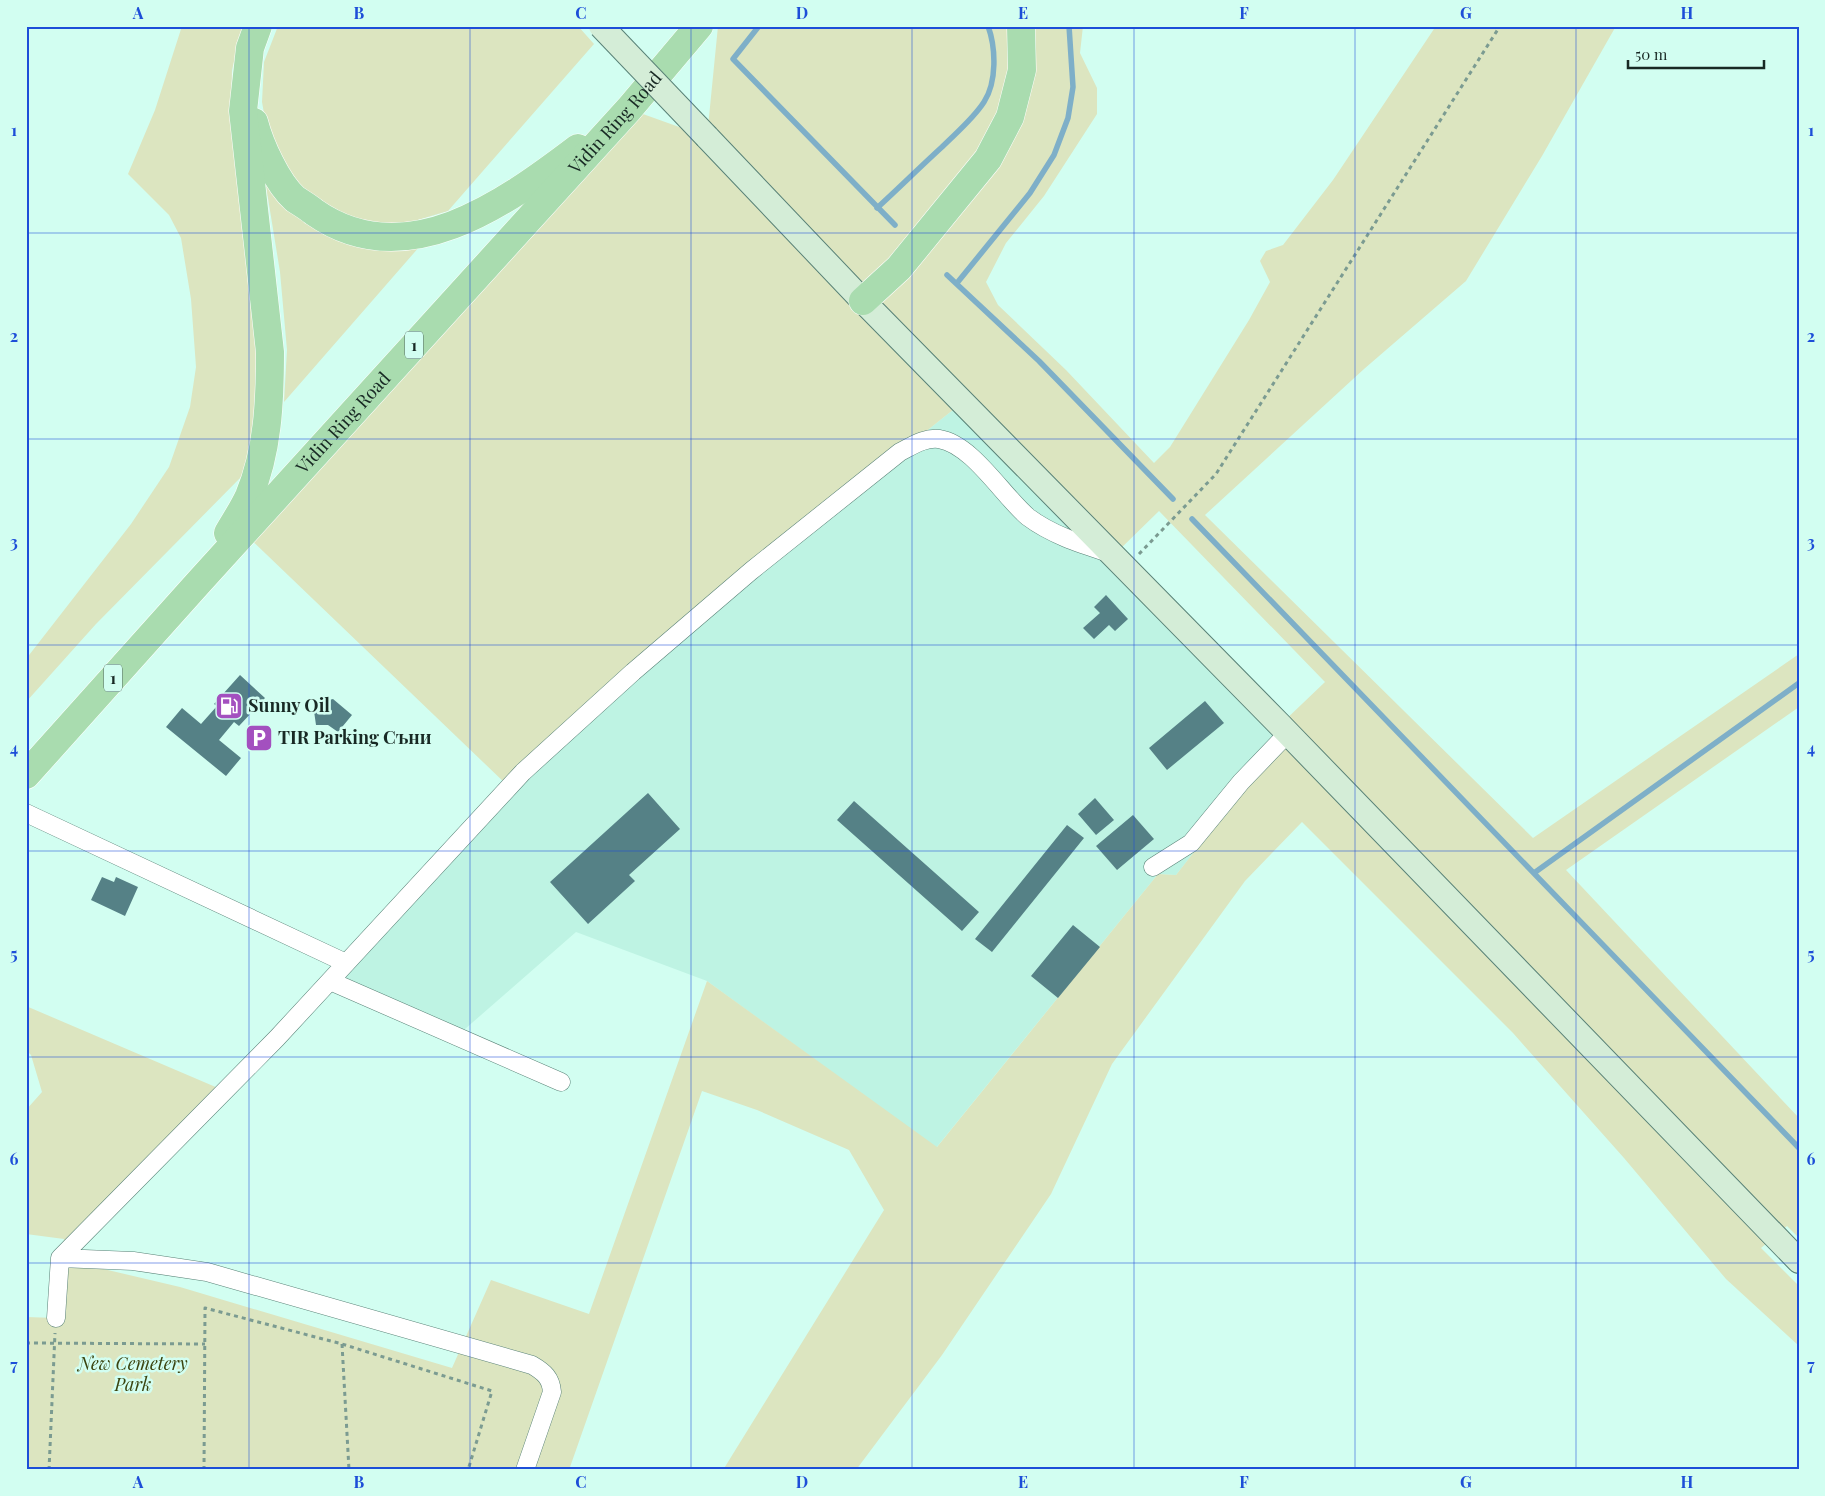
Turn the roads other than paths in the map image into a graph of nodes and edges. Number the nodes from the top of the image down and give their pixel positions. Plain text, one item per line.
1 (258, 26) edge
2 (601, 26) edge
3 (699, 26) edge
4 (1021, 29) edge
5 (245, 84) junction
6 (629, 109) junction
7 (863, 301) junction
8 (1120, 561) junction
9 (199, 582) junction
10 (1288, 733) junction
11 (26, 775) edge
12 (26, 813) edge
13 (1153, 867) dead end
14 (346, 962) junction
15 (330, 981) junction
16 (561, 1082) dead end
17 (60, 1258) junction
18 (1799, 1261) edge
19 (56, 1318) road end
20 (526, 1470) edge

1 - 5 main road
2 - 7 main road, bridge
3 - 6 main road, Vidin Ring Road / 1
4 - 7 main road
5 - 6 main road
5 - 9 main road
6 - 9 main road, Vidin Ring Road / 1
7 - 8 main road
8 - 10 main road
8 - 14 street
9 - 11 main road, Vidin Ring Road / 1
10 - 13 street
10 - 18 main road
12 - 14 street
14 - 15 street
15 - 16 street
15 - 17 street
17 - 19 street
17 - 20 street

